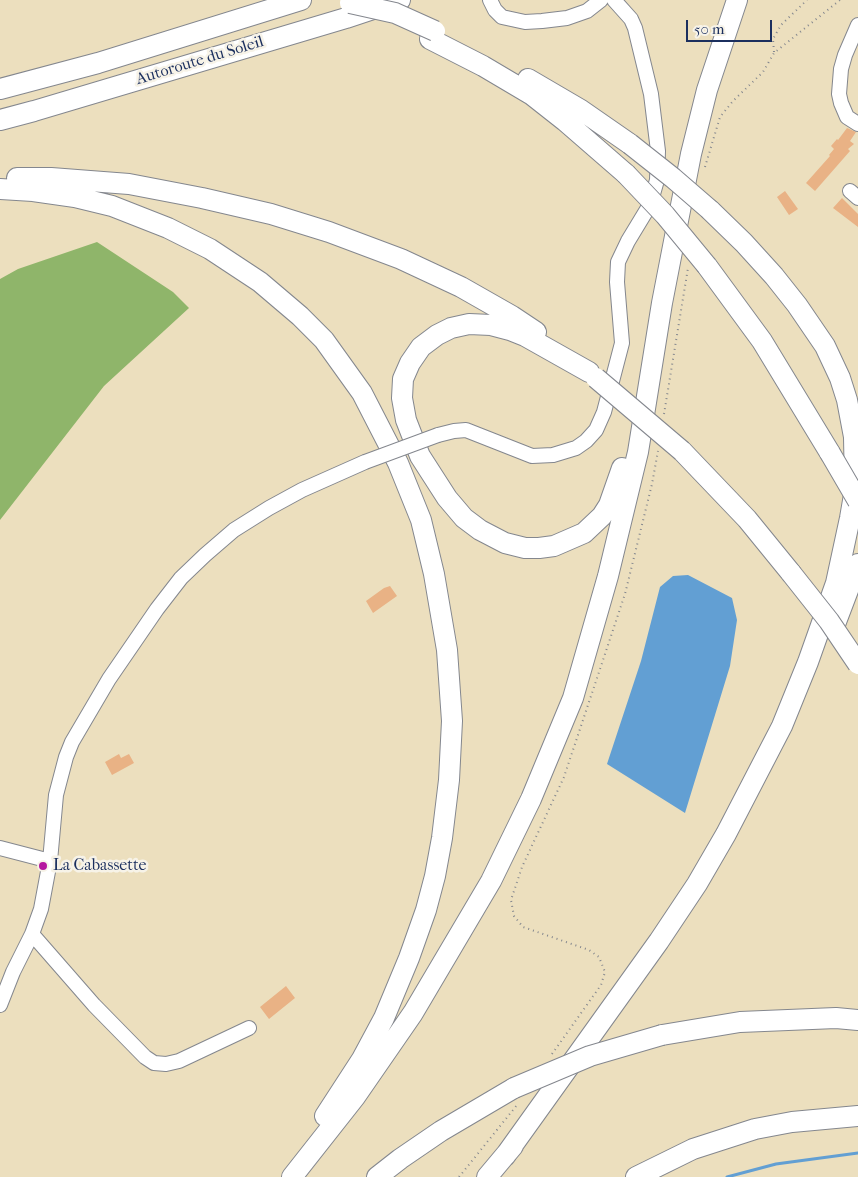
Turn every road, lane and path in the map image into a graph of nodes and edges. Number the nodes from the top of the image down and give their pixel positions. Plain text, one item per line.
1 (301, 0) edge
2 (400, 0) edge
3 (490, 0) edge
4 (602, 0) edge
5 (614, 0) edge
6 (737, 0) edge
7 (807, 0) edge
8 (840, 0) edge
9 (345, 2) edge
10 (858, 25) edge
11 (433, 35) junction
12 (774, 53) junction
13 (0, 89) edge
14 (0, 120) edge
15 (858, 124) edge
16 (704, 172) dead end
17 (0, 178) edge
18 (0, 189) edge
19 (698, 266) junction
20 (662, 303) junction
21 (593, 375) junction
22 (663, 417) dead end
23 (658, 446) dead end
24 (858, 501) edge
25 (858, 564) edge
26 (858, 664) edge
27 (0, 848) edge
28 (50, 861) junction
29 (32, 934) junction
30 (0, 1005) edge
31 (858, 1020) edge
32 (249, 1028) dead end
33 (550, 1057) dead end
34 (516, 1097) junction
35 (858, 1116) edge
36 (505, 1156) junction
37 (282, 1177) edge
38 (292, 1177) edge
39 (377, 1177) edge
40 (459, 1177) edge
41 (486, 1177) edge
42 (636, 1177) edge

1 - 13 highway, Autoroute du Soleil
2 - 14 highway, Autoroute du Soleil
3 - 4 street
5 - 28 street, bridge
6 - 20 highway
7 - 12 path
8 - 12 path
9 - 11 highway, bridge
10 - 15 street
11 - 19 highway, bridge
11 - 36 highway, bridge
12 - 16 path
17 - 21 highway
18 - 37 highway
19 - 22 path
19 - 24 highway, bridge
20 - 21 highway
20 - 38 highway
21 - 26 highway, bridge
23 - 33 path
25 - 36 highway
27 - 28 street
28 - 29 street
29 - 30 street
29 - 32 street
31 - 34 highway, bridge
34 - 39 highway
34 - 40 path
35 - 42 highway
36 - 41 highway

